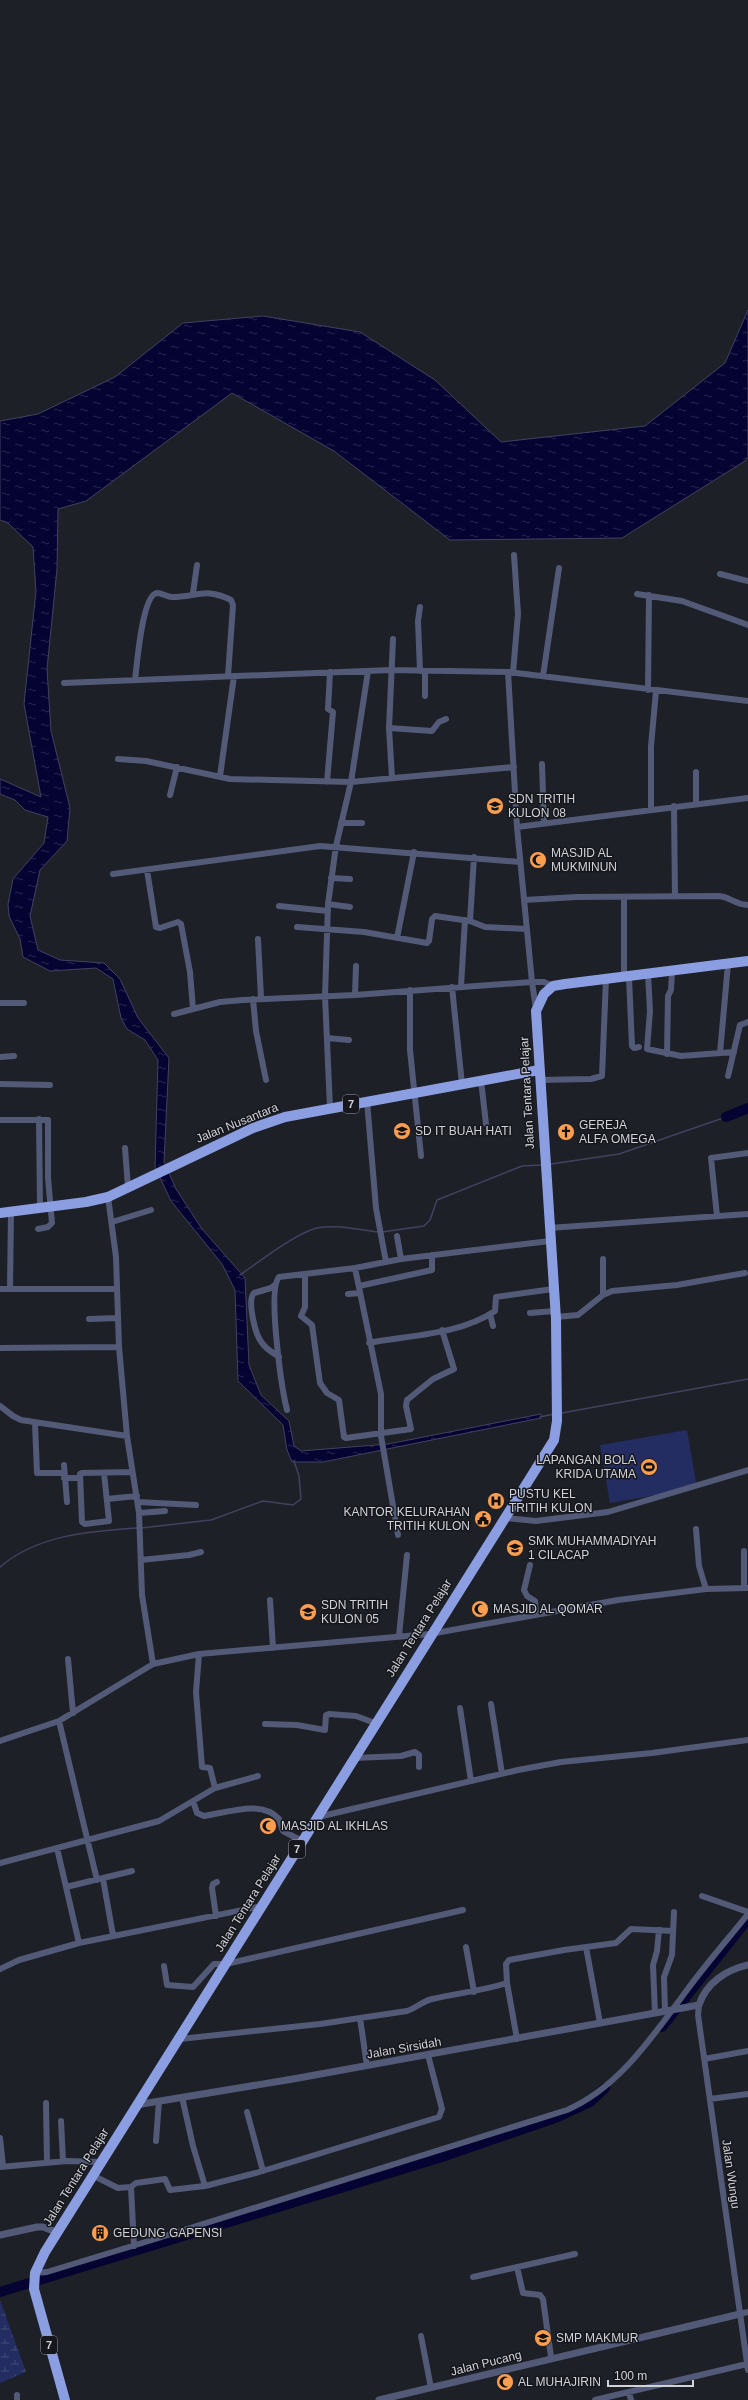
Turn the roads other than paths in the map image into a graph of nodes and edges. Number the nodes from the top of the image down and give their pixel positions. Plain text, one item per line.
1 (514, 555) dead end
2 (197, 565) dead end
3 (560, 568) dead end
4 (720, 574) dead end
5 (748, 581) edge
6 (193, 593) junction
7 (637, 594) dead end
8 (649, 595) junction
9 (420, 607) dead end
10 (748, 625) edge
11 (393, 639) dead end
12 (391, 670) junction
13 (368, 671) junction
14 (423, 671) junction
15 (330, 672) junction
16 (510, 673) junction
17 (231, 676) junction
18 (543, 676) junction
19 (135, 680) junction
20 (64, 683) dead end
21 (648, 690) junction
22 (656, 691) junction
23 (425, 696) dead end
24 (748, 701) edge
25 (446, 719) dead end
26 (389, 728) junction
27 (118, 758) dead end
28 (542, 764) dead end
29 (177, 767) junction
30 (514, 767) junction
31 (696, 772) dead end
32 (220, 776) junction
33 (392, 778) junction
34 (327, 782) junction
35 (351, 782) junction
36 (170, 796) dead end
37 (748, 798) edge
38 (696, 802) junction
39 (674, 806) junction
40 (651, 808) junction
41 (341, 823) junction
42 (362, 823) dead end
43 (544, 823) junction
44 (517, 827) junction
45 (336, 846) junction
46 (414, 852) junction
47 (474, 858) junction
48 (520, 862) junction
49 (147, 870) junction
50 (113, 874) dead end
51 (331, 878) junction
52 (350, 879) dead end
53 (624, 897) junction
54 (675, 897) junction
55 (524, 900) junction
56 (328, 904) junction
57 (748, 905) edge
58 (280, 906) dead end
59 (350, 907) dead end
60 (328, 911) junction
61 (468, 920) junction
62 (297, 927) dead end
63 (327, 929) junction
64 (527, 929) junction
65 (397, 938) junction
66 (258, 939) dead end
67 (748, 962) edge
68 (728, 964) junction
69 (356, 966) dead end
70 (672, 971) junction
71 (648, 974) junction
72 (627, 977) junction
73 (606, 979) junction
74 (532, 982) junction
75 (461, 986) junction
76 (553, 986) junction
77 (452, 987) junction
78 (410, 990) junction
79 (355, 995) junction
80 (326, 996) junction
81 (262, 998) junction
82 (253, 999) junction
83 (0, 1003) edge
84 (24, 1003) dead end
85 (193, 1009) junction
86 (536, 1011) junction
87 (174, 1014) dead end
88 (748, 1022) edge
89 (328, 1038) junction
90 (349, 1040) dead end
91 (639, 1047) dead end
92 (734, 1052) junction
93 (720, 1053) junction
94 (667, 1054) junction
95 (14, 1056) dead end
96 (0, 1057) edge
97 (539, 1076) junction
98 (728, 1076) dead end
99 (266, 1080) dead end
100 (481, 1080) junction
101 (0, 1084) edge
102 (462, 1084) junction
103 (50, 1085) dead end
104 (414, 1093) junction
105 (367, 1101) junction
106 (330, 1108) junction
107 (38, 1119) junction
108 (0, 1120) edge
109 (486, 1124) dead end
110 (125, 1148) dead end
111 (748, 1153) edge
112 (421, 1156) dead end
113 (128, 1187) junction
114 (108, 1197) junction
115 (44, 1207) junction
116 (151, 1210) dead end
117 (11, 1212) junction
118 (0, 1213) edge
119 (748, 1214) edge
120 (718, 1216) junction
121 (112, 1222) junction
122 (549, 1228) junction
123 (38, 1229) dead end
124 (397, 1236) dead end
125 (550, 1241) junction
126 (432, 1255) junction
127 (603, 1258) dead end
128 (401, 1259) junction
129 (386, 1262) junction
130 (355, 1268) junction
131 (745, 1273) dead end
132 (306, 1274) junction
133 (275, 1284) junction
134 (358, 1286) junction
135 (0, 1289) edge
136 (10, 1289) junction
137 (117, 1289) junction
138 (553, 1289) junction
139 (360, 1293) junction
140 (348, 1294) dead end
141 (603, 1295) junction
142 (530, 1313) dead end
143 (490, 1314) junction
144 (555, 1314) junction
145 (118, 1318) junction
146 (89, 1319) dead end
147 (493, 1326) dead end
148 (442, 1330) junction
149 (369, 1343) junction
150 (119, 1347) junction
151 (0, 1348) edge
152 (279, 1357) junction
153 (0, 1406) edge
154 (287, 1410) dead end
155 (35, 1423) junction
156 (380, 1435) junction
157 (127, 1436) junction
158 (64, 1466) dead end
159 (748, 1470) edge
160 (132, 1472) junction
161 (104, 1473) junction
162 (64, 1475) junction
163 (80, 1478) junction
164 (107, 1499) junction
165 (137, 1499) junction
166 (66, 1502) dead end
167 (196, 1505) dead end
168 (165, 1511) dead end
169 (139, 1513) junction
170 (505, 1518) junction
171 (696, 1529) dead end
172 (398, 1535) dead end
173 (201, 1552) dead end
174 (744, 1552) dead end
175 (407, 1555) dead end
176 (141, 1560) junction
177 (530, 1565) dead end
178 (706, 1588) junction
179 (746, 1588) edge
180 (270, 1600) dead end
181 (536, 1613) junction
182 (430, 1634) junction
183 (399, 1636) junction
184 (273, 1648) junction
185 (199, 1654) junction
186 (68, 1658) dead end
187 (153, 1664) junction
188 (491, 1704) dead end
189 (460, 1708) dead end
190 (73, 1713) junction
191 (59, 1722) junction
192 (375, 1722) junction
193 (265, 1724) dead end
194 (748, 1740) edge
195 (0, 1741) edge
196 (354, 1758) junction
197 (419, 1767) dead end
198 (502, 1774) junction
199 (258, 1776) dead end
200 (471, 1781) junction
201 (214, 1788) junction
202 (193, 1801) junction
203 (318, 1817) junction
204 (87, 1841) junction
205 (302, 1841) junction
206 (57, 1848) junction
207 (0, 1863) edge
208 (132, 1872) dead end
209 (100, 1879) junction
210 (217, 1882) dead end
211 (66, 1887) junction
212 (702, 1896) dead end
213 (262, 1906) junction
214 (463, 1910) dead end
215 (674, 1912) dead end
216 (748, 1913) edge
217 (216, 1916) junction
218 (659, 1930) junction
219 (673, 1931) junction
220 (113, 1935) junction
221 (79, 1943) junction
222 (466, 1946) dead end
223 (586, 1947) junction
224 (226, 1964) junction
225 (748, 1965) edge
226 (164, 1966) dead end
227 (0, 1969) edge
228 (507, 1983) junction
229 (474, 1992) junction
230 (699, 2005) junction
231 (674, 2010) junction
232 (665, 2011) junction
233 (655, 2013) junction
234 (360, 2018) junction
235 (600, 2023) junction
236 (180, 2039) junction
237 (517, 2039) junction
238 (748, 2051) edge
239 (428, 2055) junction
240 (704, 2059) junction
241 (367, 2066) junction
242 (748, 2094) edge
243 (182, 2097) junction
244 (710, 2098) junction
245 (159, 2101) junction
246 (46, 2103) dead end
247 (136, 2105) junction
248 (247, 2112) dead end
249 (61, 2121) dead end
250 (0, 2138) edge
251 (156, 2141) dead end
252 (64, 2161) junction
253 (47, 2162) junction
254 (100, 2162) junction
255 (1, 2167) edge
256 (263, 2171) junction
257 (92, 2176) junction
258 (205, 2186) junction
259 (131, 2187) junction
260 (56, 2232) junction
261 (0, 2235) edge
262 (134, 2246) junction
263 (575, 2254) dead end
264 (517, 2267) junction
265 (34, 2274) junction
266 (473, 2277) dead end
267 (748, 2312) edge
268 (740, 2314) junction
269 (421, 2336) dead end
270 (551, 2357) junction
271 (748, 2367) edge
272 (431, 2388) junction
273 (629, 2392) junction
274 (65, 2400) edge
275 (379, 2400) edge
276 (595, 2400) edge
277 (631, 2400) edge

1 - 16 street
2 - 6 street
3 - 18 street
4 - 5 street
6 - 17 street
6 - 19 street
7 - 8 street
8 - 10 street
8 - 21 street
9 - 14 street
11 - 12 street
12 - 13 street
12 - 14 street
12 - 26 street
13 - 15 street
13 - 35 street
14 - 16 street
14 - 23 street
15 - 17 street
15 - 34 street
16 - 18 street
16 - 30 street
17 - 19 street
17 - 32 street
18 - 21 street
19 - 20 street
21 - 22 street
22 - 24 street
22 - 40 street
25 - 26 street
26 - 33 street
27 - 29 street
28 - 43 street
29 - 32 street
29 - 36 street
30 - 33 street
30 - 44 street
31 - 38 street
32 - 34 street
33 - 35 street
34 - 35 street
35 - 41 street
37 - 38 street
38 - 39 street
39 - 40 street
39 - 54 street
40 - 43 street
41 - 42 street
41 - 45 street
43 - 44 street
44 - 48 street
45 - 46 street
45 - 49 street
45 - 51 street
46 - 47 street
46 - 65 street
47 - 48 street
47 - 61 street
48 - 55 street
49 - 50 street
49 - 85 street
51 - 52 street
51 - 56 street
53 - 54 street
53 - 55 street
53 - 72 street
54 - 57 street
55 - 64 street
56 - 59 street
56 - 60 street
58 - 60 street
60 - 63 street
61 - 64 street
61 - 65 street
61 - 75 street
62 - 63 street
63 - 65 street
63 - 80 street
64 - 74 street
66 - 81 street
67 - 68 highway
68 - 70 highway
68 - 93 street
69 - 79 street
70 - 71 highway
70 - 94 street
71 - 72 highway
71 - 94 street
72 - 73 highway
72 - 91 street
73 - 76 highway
73 - 97 street
74 - 75 street
74 - 76 street
74 - 86 street
75 - 77 street
76 - 86 highway
77 - 78 street
77 - 102 street
78 - 79 street
78 - 104 street
79 - 80 street
80 - 81 street
80 - 89 street
81 - 82 street
82 - 85 street
82 - 99 street
83 - 84 street
85 - 87 street
86 - 97 highway, Jalan Tentara Pelajar / 7
88 - 92 street
89 - 90 street
89 - 106 street
92 - 93 street
92 - 98 street
93 - 94 street
95 - 96 street
97 - 100 highway, Jalan Nusantara / 7
97 - 122 highway, Jalan Tentara Pelajar / 7
100 - 102 highway, Jalan Nusantara / 7
100 - 109 street
101 - 103 street
102 - 104 highway, Jalan Nusantara / 7
104 - 105 highway, Jalan Nusantara / 7
104 - 112 street
105 - 106 highway, Jalan Nusantara / 7
105 - 129 street
106 - 113 highway, Jalan Nusantara / 7
107 - 108 street
107 - 115 street
107 - 115 street
110 - 113 street
111 - 120 street
113 - 114 highway, Jalan Nusantara / 7
114 - 115 highway, Jalan Nusantara / 7
114 - 121 street
115 - 117 highway, Jalan Nusantara / 7
115 - 123 street
116 - 121 street
117 - 118 highway, Jalan Nusantara / 7
117 - 136 street
119 - 120 street
120 - 122 street
121 - 137 street
122 - 125 highway, Jalan Tentara Pelajar / 7
124 - 128 street
125 - 126 street
125 - 138 highway, Jalan Tentara Pelajar / 7
126 - 128 street
126 - 134 street
127 - 141 street
128 - 129 street
129 - 130 street
130 - 132 street
130 - 134 street
131 - 141 street
132 - 133 street
132 - 156 street
133 - 152 street
133 - 152 street
134 - 139 street
135 - 136 street
136 - 137 street
137 - 145 street
138 - 143 street
138 - 144 highway, Jalan Tentara Pelajar / 7
139 - 140 street
139 - 149 street
141 - 144 street
142 - 144 street
143 - 147 street
143 - 148 street
144 - 170 highway, Jalan Tentara Pelajar / 7
145 - 146 street
145 - 150 street
148 - 149 street
148 - 156 street
149 - 156 street
150 - 151 street
150 - 157 street
152 - 154 street
153 - 155 street
155 - 157 street
155 - 162 street
156 - 172 street
157 - 160 street
158 - 162 street
159 - 170 street
160 - 161 street
160 - 165 street
161 - 163 street
161 - 164 street
162 - 163 street
162 - 166 street
163 - 164 street
164 - 165 street
165 - 167 street
165 - 169 street
168 - 169 street
169 - 176 street
170 - 182 highway, Jalan Tentara Pelajar / 7
171 - 178 street
173 - 176 street
174 - 179 street
175 - 183 street
176 - 187 street
177 - 181 street
178 - 179 street
178 - 181 street
180 - 184 street
181 - 182 street
182 - 183 street
182 - 192 highway, Jalan Tentara Pelajar / 7
183 - 184 street
184 - 185 street
185 - 187 street
185 - 201 street
186 - 190 street
187 - 190 street
188 - 198 street
189 - 200 street
190 - 191 street
191 - 195 street
191 - 204 street
192 - 193 street
192 - 196 highway, Jalan Tentara Pelajar / 7
194 - 198 street
196 - 197 street
196 - 203 highway, Jalan Tentara Pelajar / 7
198 - 200 street
199 - 201 street
200 - 203 street
201 - 202 street
202 - 204 street
202 - 205 street
203 - 205 highway, Jalan Tentara Pelajar / 7
204 - 206 street
204 - 209 street
205 - 213 highway, Jalan Tentara Pelajar / 7
206 - 207 street
206 - 211 street
208 - 209 street
209 - 211 street
209 - 220 street
210 - 217 street
211 - 221 street
212 - 216 street
213 - 217 street
213 - 224 highway, Jalan Tentara Pelajar / 7
214 - 224 street
215 - 219 street
216 - 231 street
217 - 220 street
218 - 219 street
218 - 223 street
218 - 233 street
219 - 232 street
220 - 221 street
221 - 227 street
222 - 229 street
223 - 228 street
223 - 235 street
224 - 226 street
224 - 236 highway, Jalan Tentara Pelajar / 7
225 - 230 street
228 - 229 street
228 - 237 street
229 - 234 street
230 - 231 street, Jalan Sirsidah
230 - 240 street, Jalan Wungu
231 - 232 street, Jalan Sirsidah
231 - 262 street
232 - 233 street, Jalan Sirsidah
233 - 235 street, Jalan Sirsidah
234 - 236 street
234 - 241 street
235 - 237 street, Jalan Sirsidah
236 - 247 highway, Jalan Tentara Pelajar / 7
237 - 239 street, Jalan Sirsidah
238 - 240 street
239 - 241 street, Jalan Sirsidah
239 - 256 street
240 - 244 street, Jalan Wungu
241 - 243 street, Jalan Sirsidah
242 - 244 street
243 - 245 street, Jalan Sirsidah
243 - 258 street
244 - 268 street, Jalan Wungu
245 - 247 street, Jalan Sirsidah
245 - 251 street
246 - 253 street
247 - 254 highway, Jalan Tentara Pelajar / 7
248 - 256 street
249 - 252 street
250 - 255 street
252 - 253 street
252 - 254 street
253 - 255 street
254 - 257 highway, Jalan Tentara Pelajar / 7
256 - 258 street
257 - 259 street
257 - 260 highway, Jalan Tentara Pelajar / 7
258 - 259 street
259 - 262 street
260 - 261 street
260 - 265 highway, Jalan Tentara Pelajar / 7
262 - 265 street
263 - 264 street
264 - 266 street
264 - 270 street
265 - 274 highway, 7
267 - 268 street
268 - 270 street, Jalan Pucang
268 - 271 street, Jalan Wungu
269 - 272 street
270 - 272 street, Jalan Pucang
271 - 273 street
272 - 275 street, Jalan Pucang
273 - 276 street
273 - 277 street

